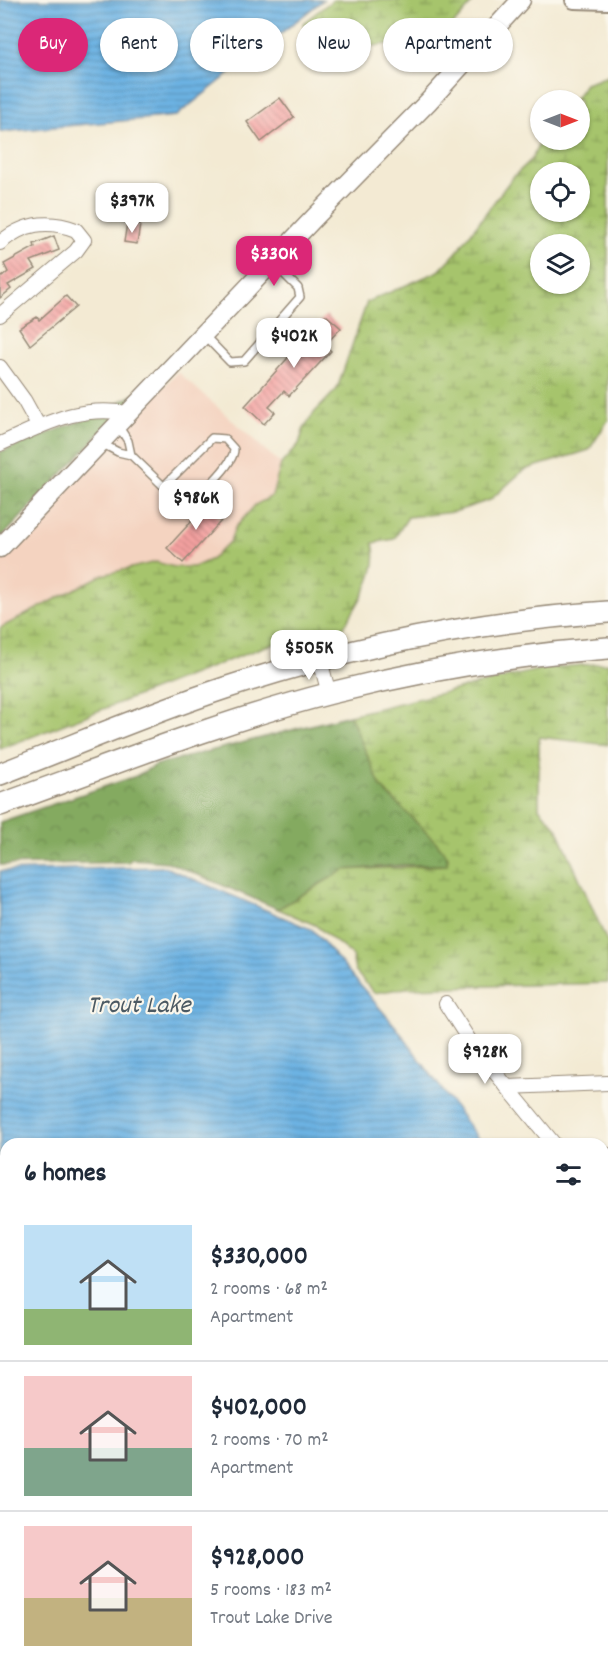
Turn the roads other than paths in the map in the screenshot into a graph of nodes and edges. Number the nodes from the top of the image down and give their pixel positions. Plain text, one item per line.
1 (522, 0) edge
2 (574, 0) edge
3 (608, 1) edge
4 (0, 243) edge
5 (273, 262) junction
6 (0, 315) edge
7 (204, 335) junction
8 (0, 367) edge
9 (123, 419) junction
10 (39, 428) junction
11 (101, 443) junction
12 (0, 444) edge
13 (131, 455) junction
14 (164, 486) junction
15 (0, 548) edge
16 (608, 612) edge
17 (608, 648) edge
18 (320, 660) junction
19 (329, 694) junction
20 (0, 774) edge
21 (0, 805) edge
22 (446, 1005) dead end
23 (608, 1083) edge
24 (507, 1087) junction
25 (549, 1138) edge

1 - 5 main road
2 - 3 street
4 - 6 street
5 - 7 main road
5 - 7 lane
7 - 9 main road
8 - 10 street
9 - 10 street
9 - 11 main road
9 - 13 lane
10 - 12 street
11 - 13 lane
11 - 15 main road
13 - 14 lane
14 - 14 lane
16 - 18 main road
17 - 19 main road
18 - 19 street
18 - 20 main road
19 - 21 main road
22 - 24 street
23 - 24 street
24 - 25 street

